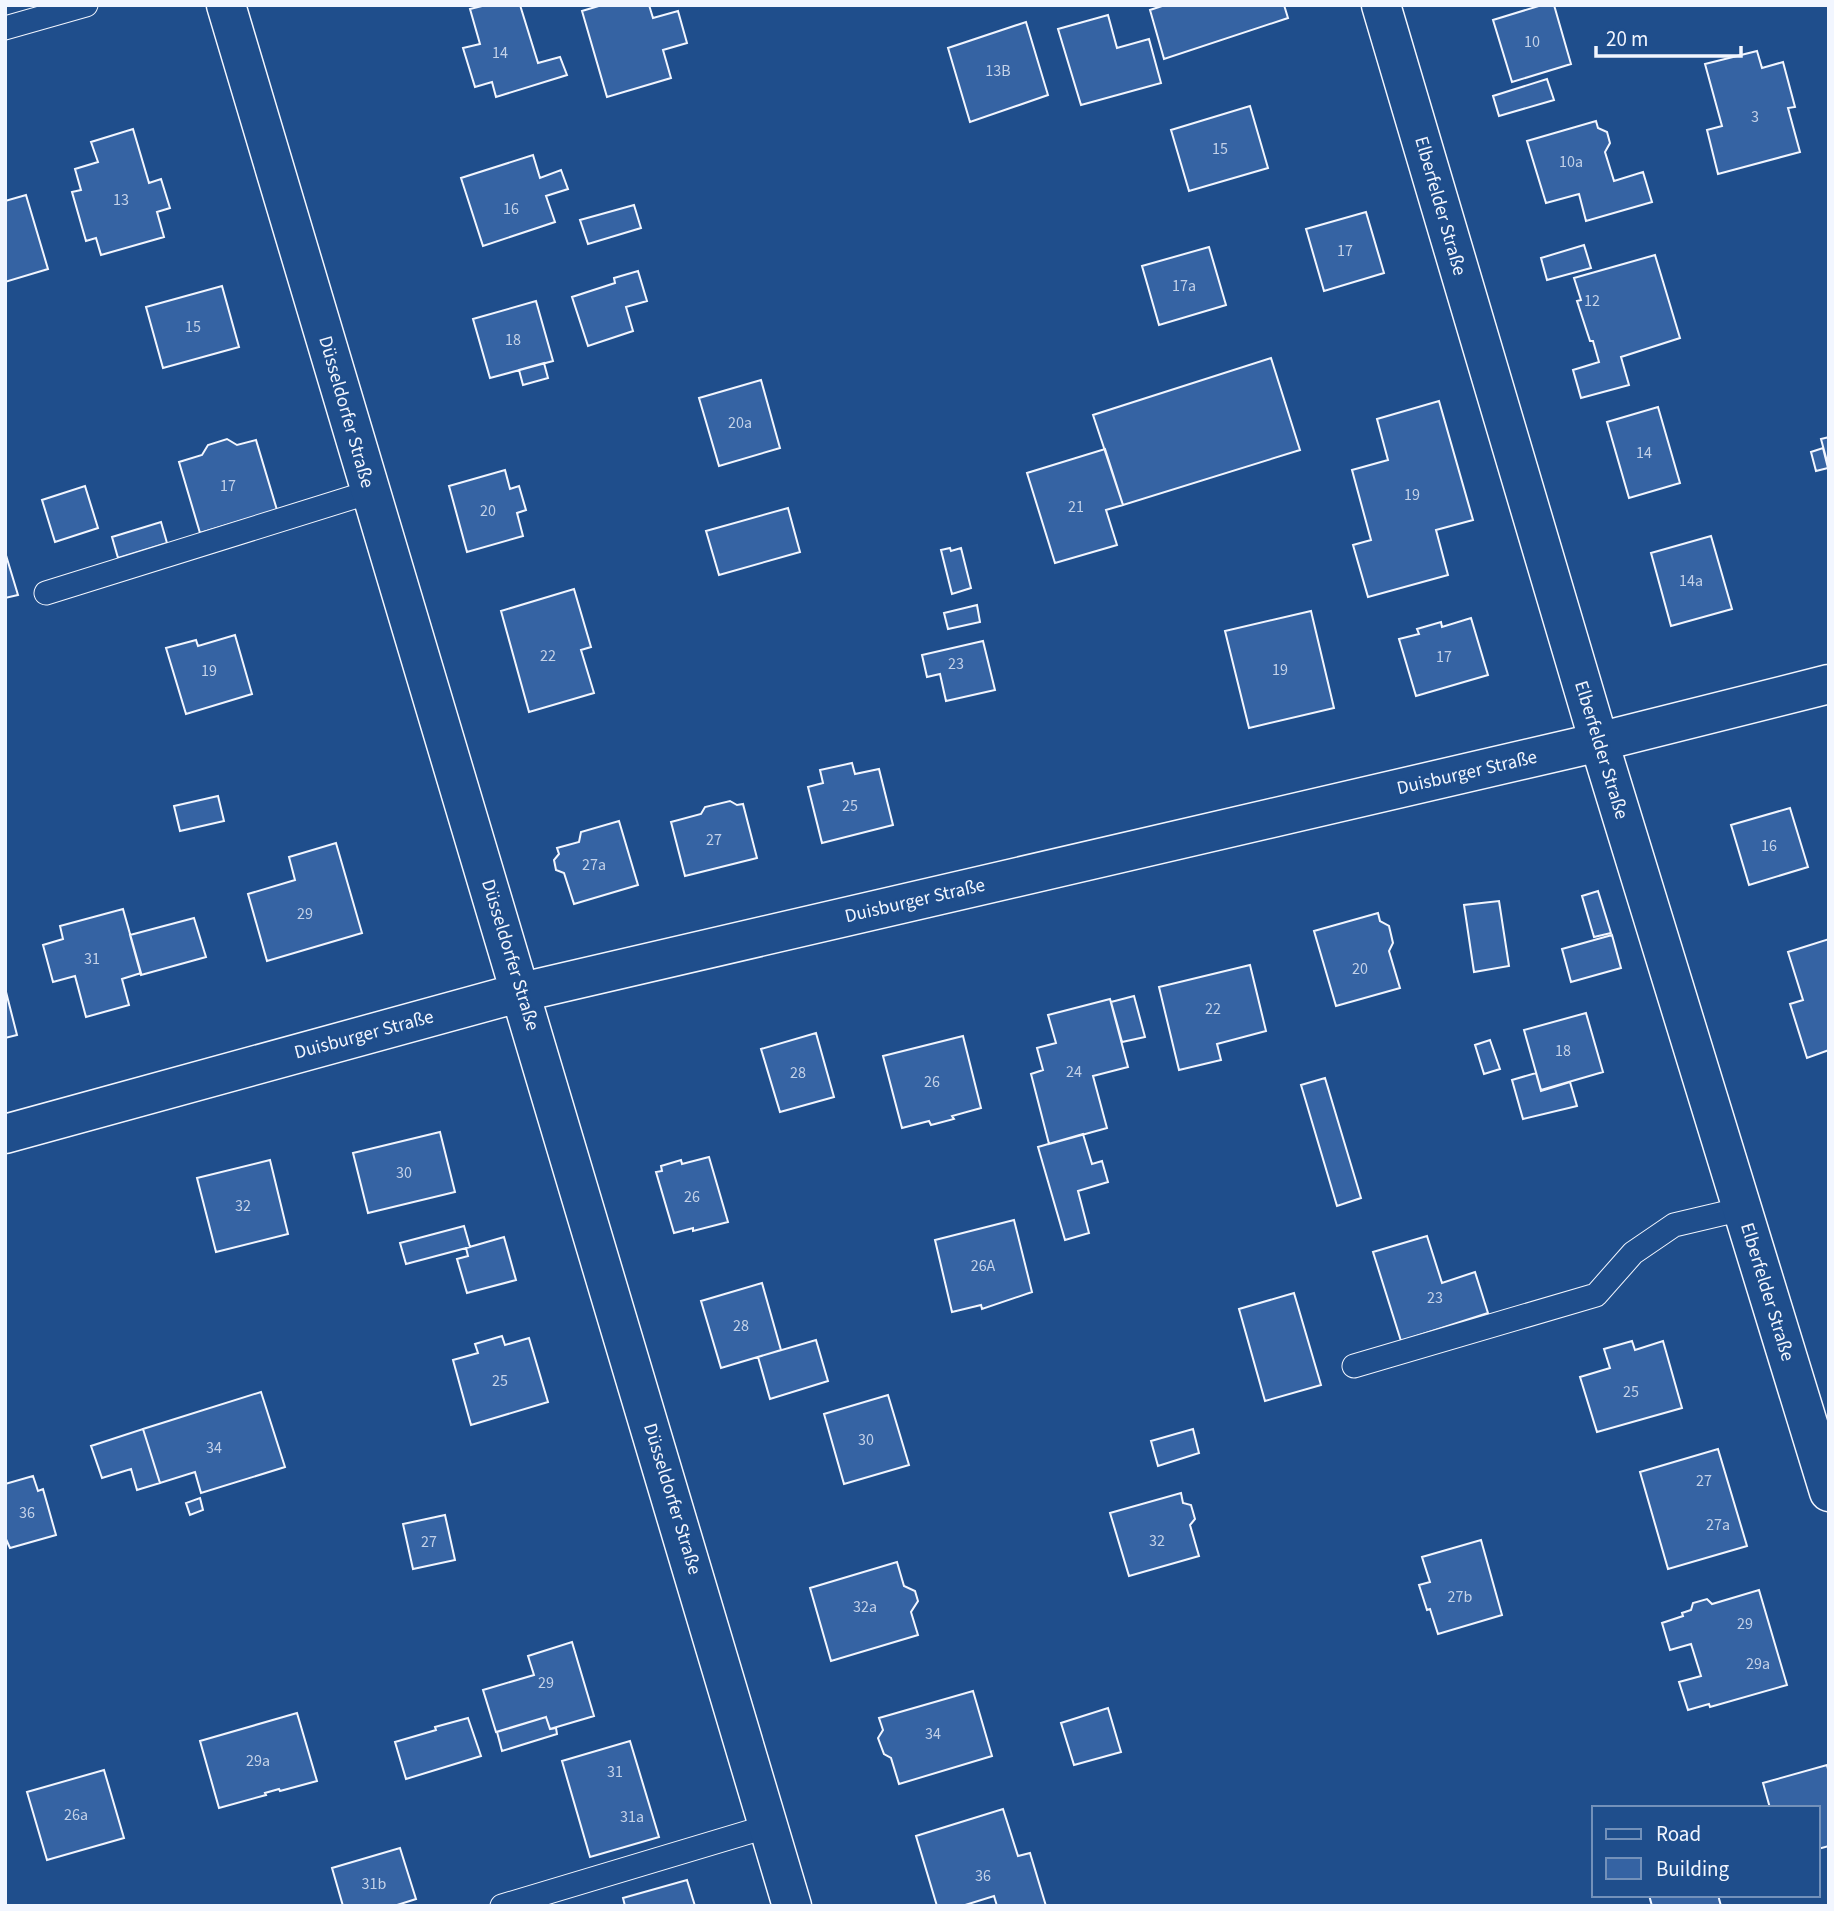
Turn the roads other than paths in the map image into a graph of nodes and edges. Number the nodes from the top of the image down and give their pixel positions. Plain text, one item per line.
1 (86, 5) edge
2 (226, 5) edge
3 (1381, 5) edge
4 (5, 28) edge
5 (370, 492) junction
6 (46, 593) dead end
7 (1829, 684) edge
8 (1598, 742) junction
9 (522, 992) junction
10 (5, 1134) edge
11 (1742, 1209) junction
12 (1354, 1366) dead end
13 (1829, 1492) edge
14 (769, 1826) junction
15 (502, 1906) edge
16 (792, 1906) edge

1 - 4 lane
2 - 5 street, Düsseldorfer Straße
3 - 8 street, Elberfelder Straße
5 - 6 lane
5 - 9 street, Düsseldorfer Straße
7 - 8 street, Duisburger Straße
8 - 9 street, Duisburger Straße
8 - 11 street, Elberfelder Straße
9 - 10 street, Duisburger Straße
9 - 14 street, Düsseldorfer Straße
11 - 12 lane
11 - 13 street, Elberfelder Straße
14 - 15 lane
14 - 16 street, Düsseldorfer Straße

